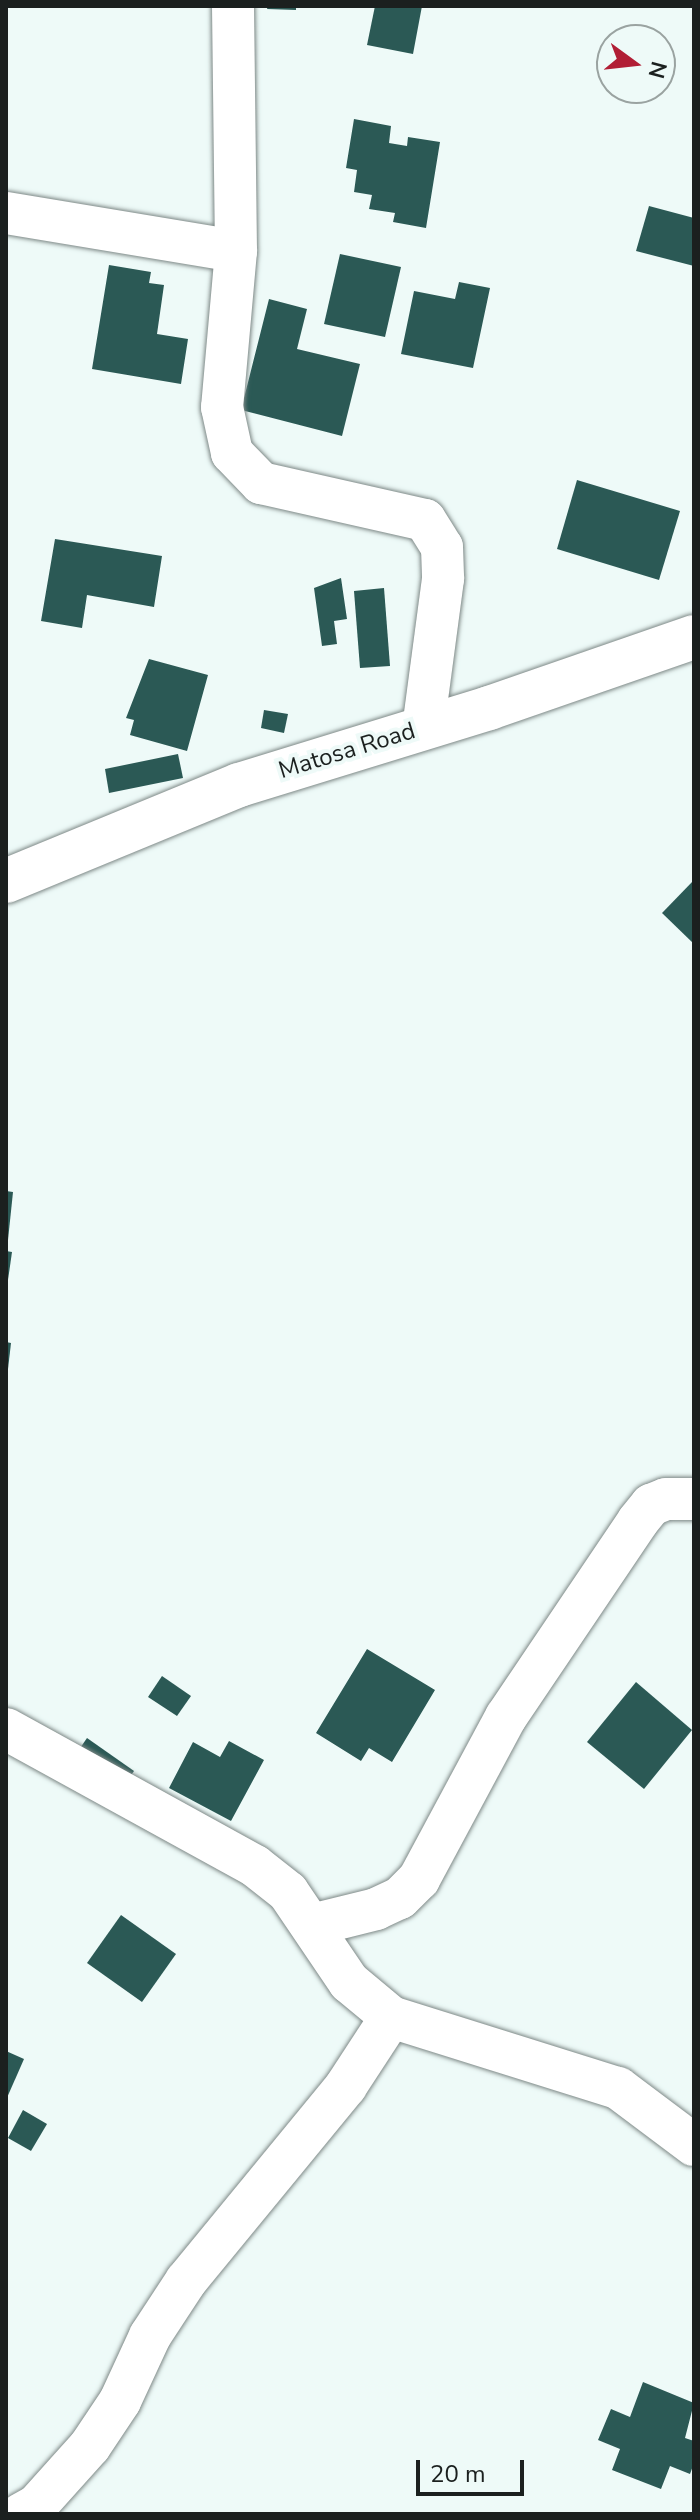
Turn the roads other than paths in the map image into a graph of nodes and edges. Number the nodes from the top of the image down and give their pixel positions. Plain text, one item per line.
1 (233, 6) edge
2 (6, 213) edge
3 (236, 251) junction
4 (694, 637) edge
5 (423, 728) junction
6 (6, 881) edge
7 (694, 1499) edge
8 (6, 1729) edge
9 (312, 1925) junction
10 (391, 2017) junction
11 (694, 2145) edge
12 (21, 2514) edge

1 - 3 street
2 - 3 street
3 - 5 street
4 - 5 street, Matosa Road
5 - 6 street, Matosa Road
7 - 9 street
8 - 9 street
9 - 10 street
10 - 11 street
10 - 12 street

